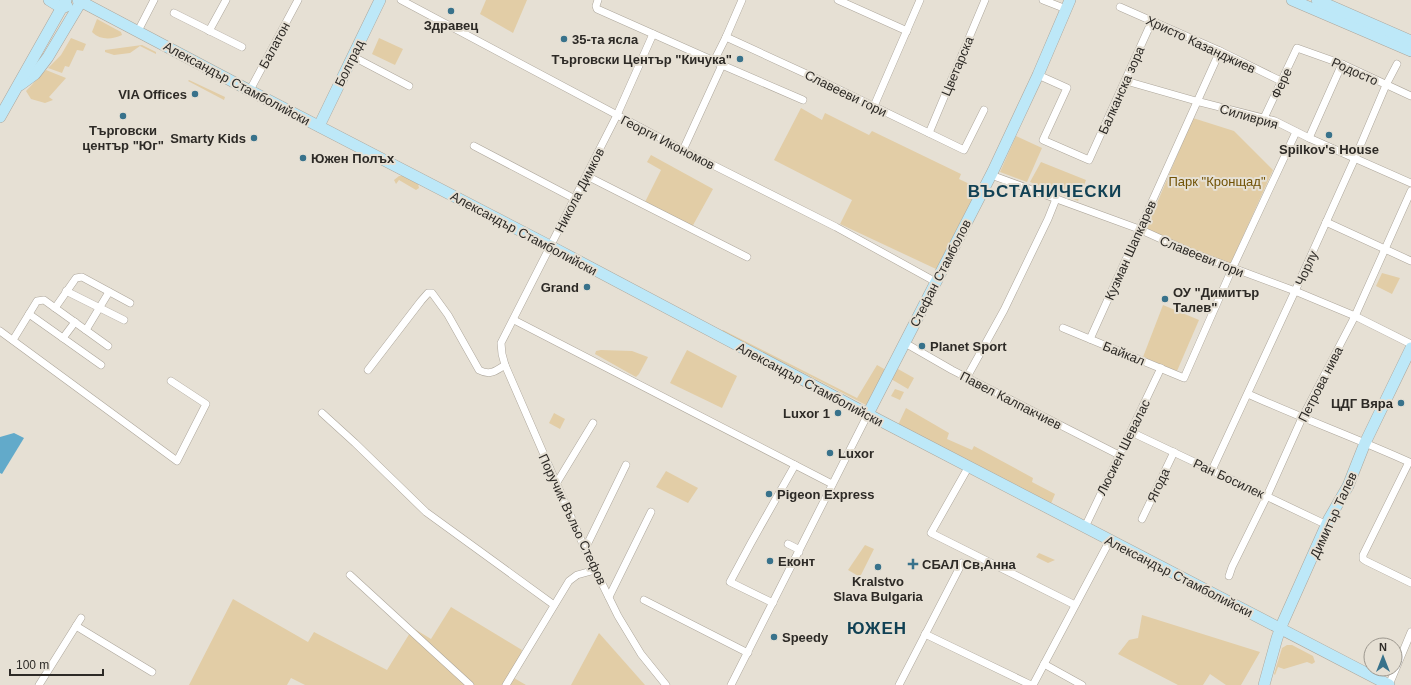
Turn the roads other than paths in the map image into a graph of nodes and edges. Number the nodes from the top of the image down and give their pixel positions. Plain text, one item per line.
1 (49, 0) edge
2 (81, 0) edge
3 (154, 0) edge
4 (226, 0) edge
5 (298, 0) edge
6 (380, 0) edge
7 (401, 0) edge
8 (598, 0) edge
9 (742, 0) edge
10 (838, 0) edge
11 (920, 0) edge
12 (985, 0) edge
13 (1043, 0) edge
14 (1292, 0) edge
15 (1317, 0) edge
16 (64, 4) edge
17 (1068, 5) edge
18 (1120, 7) dead end
19 (174, 13) dead end
20 (1152, 21) junction
21 (138, 31) junction
22 (209, 31) junction
23 (907, 31) junction
24 (653, 34) junction
25 (726, 37) junction
26 (1411, 40) edge
27 (242, 47) dead end
28 (1297, 48) joint
29 (1220, 51) junction
30 (1411, 51) edge
31 (352, 56) junction
32 (714, 61) junction
33 (1342, 64) junction
34 (1396, 64) dead end
35 (722, 65) junction
36 (1038, 75) junction
37 (1126, 81) junction
38 (1281, 82) junction
39 (1386, 85) junction
40 (409, 86) dead end
41 (17, 88) junction
42 (250, 90) junction
43 (1411, 96) edge
44 (803, 100) dead end
45 (1196, 101) junction
46 (874, 106) junction
47 (984, 110) dead end
48 (617, 115) junction
49 (0, 117) edge
50 (1264, 118) junction
51 (319, 126) junction
52 (1296, 132) junction
53 (929, 133) junction
54 (1309, 138) junction
55 (474, 146) dead end
56 (683, 150) junction
57 (1355, 158) junction
58 (991, 175) junction
59 (587, 176) junction
60 (1411, 182) edge
61 (1411, 191) edge
62 (1056, 199) junction
63 (575, 200) junction
64 (1326, 222) junction
65 (1139, 229) junction
66 (550, 246) junction
67 (1385, 249) junction
68 (747, 257) dead end
69 (1411, 261) edge
70 (1232, 269) junction
71 (936, 282) junction
72 (66, 291) junction
73 (1295, 291) junction
74 (109, 292) junction
75 (130, 303) dead end
76 (55, 308) junction
77 (99, 308) junction
78 (29, 314) junction
79 (1355, 316) junction
80 (124, 320) dead end
81 (514, 320) junction
82 (75, 322) junction
83 (1063, 328) dead end
84 (86, 330) junction
85 (0, 331) edge
86 (63, 338) junction
87 (1090, 339) junction
88 (12, 340) junction
89 (501, 343) joint
90 (905, 343) junction
91 (1411, 344) edge
92 (108, 346) dead end
93 (1411, 348) edge
94 (101, 365) dead end
95 (505, 365) junction
96 (1161, 368) junction
97 (368, 370) dead end
98 (967, 377) junction
99 (171, 381) dead end
100 (1248, 394) junction
101 (322, 413) dead end
102 (868, 414) junction
103 (1302, 418) junction
104 (593, 423) dead end
105 (1131, 432) junction
106 (1365, 443) junction
107 (1174, 452) junction
108 (1119, 455) junction
109 (626, 465) dead end
110 (795, 465) junction
111 (969, 466) junction
112 (1212, 470) junction
113 (556, 484) junction
114 (832, 484) junction
115 (1267, 496) junction
116 (651, 512) dead end
117 (1142, 519) dead end
118 (1327, 525) junction
119 (1085, 527) junction
120 (1110, 540) junction
121 (788, 544) dead end
122 (585, 549) junction
123 (799, 552) junction
124 (962, 563) dead end
125 (596, 570) junction
126 (350, 575) dead end
127 (1229, 576) dead end
128 (1411, 583) edge
129 (609, 597) junction
130 (644, 600) dead end
131 (773, 603) junction
132 (554, 605) junction
133 (1075, 605) junction
134 (81, 618) dead end
135 (76, 626) junction
136 (1281, 628) junction
137 (1411, 632) edge
138 (925, 634) junction
139 (748, 653) junction
140 (1044, 664) junction
141 (152, 672) dead end
142 (39, 685) edge
143 (470, 685) edge
144 (506, 685) edge
145 (666, 685) edge
146 (731, 685) edge
147 (899, 685) edge
148 (1032, 685) edge
149 (1082, 685) edge
150 (1264, 685) edge
151 (1389, 685) edge

1 - 16 street
2 - 16 street
2 - 21 street, Александър Стамболийски
2 - 41 street
3 - 21 street
4 - 22 street
5 - 42 street, Балатон
6 - 31 street, Болград
7 - 48 street, Георги Икономов
8 - 24 street
9 - 25 street
10 - 23 street
11 - 23 street
12 - 53 street, Цветарска
13 - 17 street
14 - 30 street
15 - 26 street
16 - 41 street
17 - 36 street, Стефан Стамболов
18 - 20 street, Христо Казанджиев
19 - 22 street
20 - 29 street, Христо Казанджиев
20 - 37 street, Балканска зора
21 - 42 street, Александър Стамболийски
22 - 27 street
23 - 46 street
24 - 32 street
24 - 48 street, Никола Димков
25 - 32 street
25 - 46 street, Славееви гори
28 - 33 street, Родосто
28 - 38 street, Фере
29 - 38 street, Христо Казанджиев
29 - 45 street, Кузман Шапкарев
31 - 40 street
31 - 51 street, Болград
32 - 35 street
33 - 39 street, Родосто
33 - 54 street
34 - 39 street, Чорлу
35 - 44 street
35 - 56 street
36 - 37 street, Балканска зора
36 - 58 street, Стефан Стамболов
37 - 45 street, Силиврия
38 - 50 street, Фере
39 - 43 street, Родосто
39 - 57 street, Чорлу
41 - 49 street
42 - 51 street, Александър Стамболийски
45 - 50 street, Силиврия
45 - 65 street, Кузман Шапкарев
46 - 53 street, Славееви гори
47 - 53 street, Славееви гори
48 - 56 street, Георги Икономов
48 - 59 street, Никола Димков
50 - 52 street, Силиврия
51 - 66 street, Александър Стамболийски
52 - 54 street, Силиврия
52 - 70 street
54 - 57 street, Силиврия
55 - 63 street
56 - 71 street, Георги Икономов
57 - 60 street, Силиврия
57 - 64 street, Чорлу
58 - 62 street, Славееви гори
58 - 71 street, Стефан Стамболов
59 - 63 street, Никола Димков
59 - 68 street
61 - 67 street, Петрова нива
62 - 65 street, Славееви гори
62 - 98 street
63 - 66 street, Никола Димков
64 - 67 street
64 - 73 street, Чорлу
65 - 70 street, Славееви гори
65 - 87 street, Кузман Шапкарев
66 - 81 street, Никола Димков
66 - 102 street, Александър Стамболийски
67 - 69 street
67 - 79 street, Петрова нива
70 - 73 street, Славееви гори
70 - 96 street, Байкал
71 - 90 street, Стефан Стамболов
72 - 74 street
72 - 76 street
72 - 77 street
73 - 79 street, Славееви гори
73 - 100 street, Чорлу
74 - 75 street
74 - 77 street
76 - 78 street
76 - 82 street
77 - 80 street
77 - 84 street
78 - 86 street
78 - 88 street
79 - 91 street, Славееви гори
79 - 103 street, Петрова нива
81 - 89 street, Никола Димков
81 - 110 street
82 - 84 street
82 - 86 street
83 - 87 street, Байкал
84 - 92 street
85 - 88 street
86 - 94 street
87 - 96 street, Байкал
88 - 99 street
89 - 95 street, Поручик Въльо Стефов
90 - 98 street, Павел Калпакчиев
90 - 102 street, Стефан Стамболов
93 - 106 street, Димитър Талев
95 - 97 street
95 - 113 street, Поручик Въльо Стефов
96 - 105 street, Люсиен Шевалас
98 - 108 street, Павел Калпакчиев
100 - 103 street
100 - 112 street, Чорлу
101 - 132 street
102 - 111 street, Александър Стамболийски
102 - 114 street
103 - 106 street
103 - 115 street, Петрова нива
104 - 113 street
105 - 107 street, Ран Босилек
105 - 108 street, Люсиен Шевалас
106 - 118 street, Димитър Талев
106 - 128 street
107 - 112 street, Ран Босилек
107 - 117 street, Ягода
108 - 119 street, Люсиен Шевалас
109 - 122 street
110 - 114 street
110 - 131 street
111 - 119 street, Александър Стамболийски
111 - 133 street
112 - 115 street, Ран Босилек
113 - 122 street, Поручик Въльо Стефов
114 - 123 street
115 - 118 street, Ран Босилек
115 - 127 street, Петрова нива
116 - 129 street
118 - 136 street, Димитър Талев
119 - 120 street, Александър Стамболийски
120 - 133 street
120 - 136 street, Александър Стамболийски
121 - 123 street
122 - 125 street, Поручик Въльо Стефов
123 - 131 street
124 - 138 street
125 - 129 street, Поручик Въльо Стефов
125 - 132 street
126 - 143 street
129 - 145 street, Поручик Въльо Стефов
130 - 139 street
131 - 139 street
132 - 144 street
133 - 140 street
134 - 135 street
135 - 141 street
135 - 142 street
136 - 150 street, Димитър Талев
136 - 151 street, Александър Стамболийски
137 - 151 street
138 - 147 street
138 - 148 street
139 - 146 street
140 - 148 street
140 - 149 street

